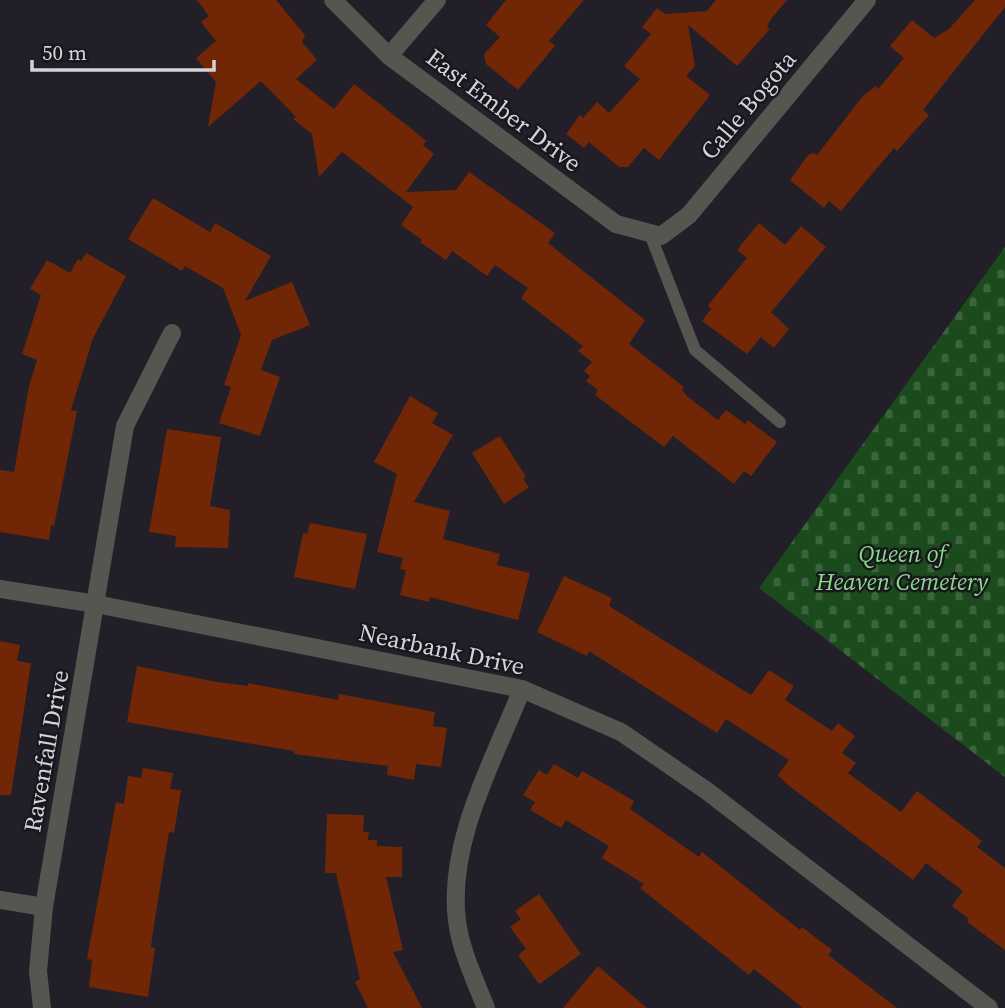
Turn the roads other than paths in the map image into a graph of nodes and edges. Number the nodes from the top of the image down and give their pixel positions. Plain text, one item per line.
1 (333, 0) edge
2 (437, 0) edge
3 (867, 0) edge
4 (389, 56) junction
5 (656, 235) junction
6 (172, 333) dead end
7 (780, 422) dead end
8 (0, 589) edge
9 (96, 604) junction
10 (522, 689) junction
11 (0, 900) edge
12 (44, 907) junction
13 (42, 1008) edge
14 (486, 1008) edge
15 (989, 1008) edge

1 - 4 street, East Ember Drive
2 - 4 street
3 - 5 street, Calle Bogota
4 - 5 street, East Ember Drive
5 - 7 lane
6 - 9 street, Ravenfall Drive
8 - 9 street, Nearbank Drive
9 - 10 street, Nearbank Drive
9 - 12 street, Ravenfall Drive
10 - 14 street
10 - 15 street, Nearbank Drive
11 - 12 street
12 - 13 street, Ravenfall Drive

